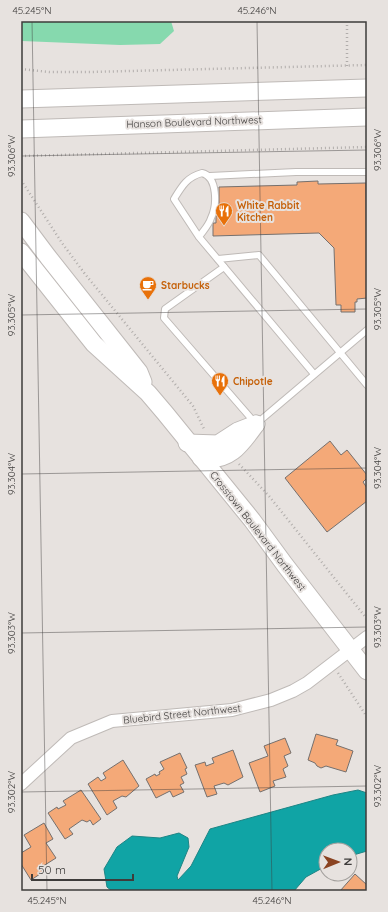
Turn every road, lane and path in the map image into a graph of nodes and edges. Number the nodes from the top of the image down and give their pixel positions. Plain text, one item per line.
1 (347, 21) edge
2 (367, 65) edge
3 (348, 66) junction
4 (21, 69) edge
5 (367, 88) edge
6 (21, 99) edge
7 (367, 106) edge
8 (367, 117) edge
9 (301, 119) junction
10 (367, 127) edge
11 (21, 128) edge
12 (367, 147) edge
13 (21, 156) edge
14 (367, 172) edge
15 (210, 176) junction
16 (21, 180) edge
17 (21, 221) edge
18 (199, 237) junction
19 (21, 252) edge
20 (218, 260) junction
21 (224, 267) junction
22 (367, 330) edge
23 (340, 352) junction
24 (314, 374) junction
25 (367, 385) edge
26 (148, 393) junction
27 (256, 424) junction
28 (209, 434) dead end
29 (187, 442) junction
30 (201, 458) junction
31 (237, 462) dead end
32 (367, 619) edge
33 (367, 637) edge
34 (351, 650) junction
35 (332, 664) junction
36 (367, 671) edge
37 (367, 717) edge
38 (21, 784) edge

1 - 3 path
2 - 3 path
3 - 4 path
5 - 6 street
7 - 9 street
8 - 9 street, Hanson Boulevard Northwest
9 - 10 street
9 - 11 street, Hanson Boulevard Northwest
12 - 13 path
14 - 15 lane
15 - 18 lane
15 - 18 lane
16 - 28 path
17 - 26 street, Crosstown Boulevard Northwest
18 - 20 lane
19 - 26 street, Crosstown Boulevard Northwest
20 - 21 lane
20 - 23 lane
21 - 24 lane
21 - 27 lane
22 - 23 lane
23 - 24 lane
23 - 25 lane
24 - 27 lane
26 - 29 street, Crosstown Boulevard Northwest
27 - 29 street
27 - 30 street
29 - 30 street, Crosstown Boulevard Northwest
30 - 34 street, Crosstown Boulevard Northwest
31 - 32 path
33 - 34 street, Bluebird Street Northwest
34 - 35 street, Bluebird Street Northwest
34 - 36 street, Crosstown Boulevard Northwest
35 - 37 path
35 - 38 street, Bluebird Street Northwest

